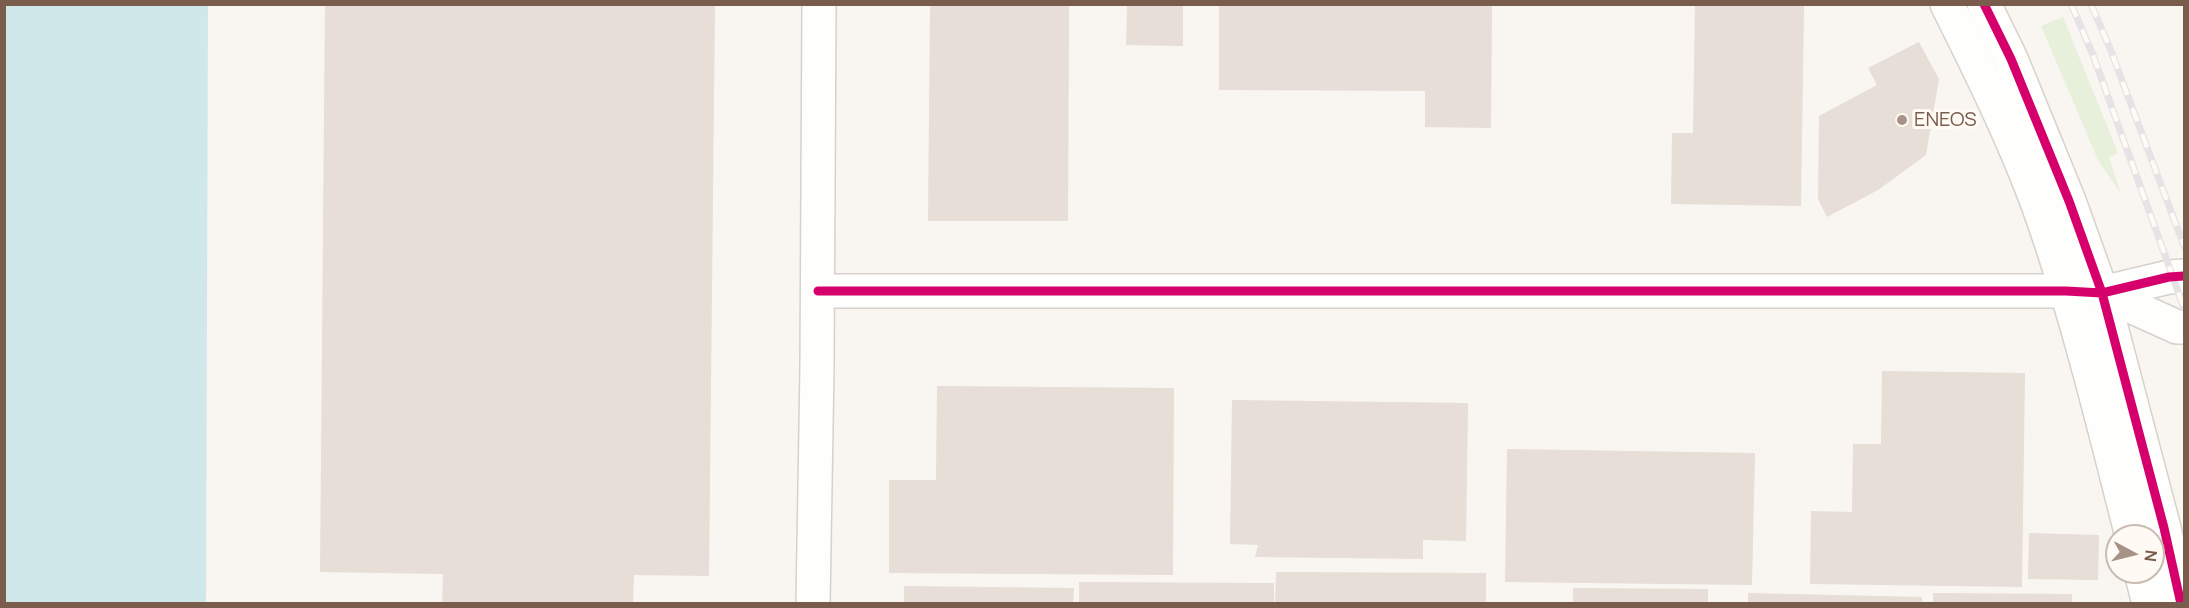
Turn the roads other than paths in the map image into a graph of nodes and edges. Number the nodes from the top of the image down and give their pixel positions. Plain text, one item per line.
1 (819, 4) edge
2 (1947, 4) edge
3 (1984, 4) edge
4 (2184, 276) edge
5 (818, 291) junction
6 (2066, 291) junction
7 (2102, 293) junction
8 (2184, 327) edge
9 (2129, 524) edge
10 (2144, 584) edge
11 (813, 603) edge
12 (2149, 603) edge
13 (2181, 603) edge

1 - 5 street
2 - 6 street
3 - 7 street
4 - 7 street
5 - 6 street
5 - 11 street
6 - 7 street
6 - 9 street
7 - 8 street
7 - 13 street
10 - 12 street

